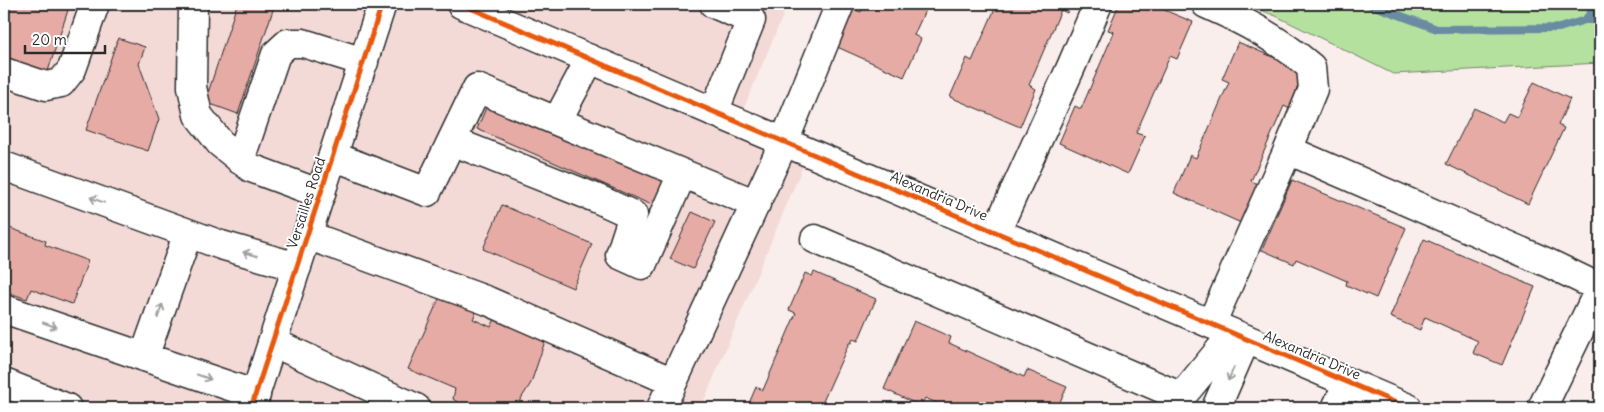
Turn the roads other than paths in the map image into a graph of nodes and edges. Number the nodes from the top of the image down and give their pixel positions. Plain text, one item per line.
1 (94, 4) edge
2 (193, 4) edge
3 (382, 4) edge
4 (461, 4) edge
5 (714, 4) edge
6 (840, 4) edge
7 (1098, 4) edge
8 (1206, 4) edge
9 (756, 12) edge
10 (590, 59) junction
11 (364, 62) junction
12 (4, 72) edge
13 (714, 112) junction
14 (557, 121) junction
15 (452, 141) junction
16 (784, 142) junction
17 (1288, 150) junction
18 (333, 156) junction
19 (240, 160) junction
20 (4, 166) edge
21 (682, 174) junction
22 (321, 194) junction
23 (756, 204) junction
24 (996, 232) junction
25 (188, 233) junction
26 (307, 235) junction
27 (815, 239) dead end
28 (297, 267) junction
29 (1599, 294) edge
30 (4, 309) edge
31 (1230, 332) junction
32 (272, 342) junction
33 (144, 357) junction
34 (673, 382) junction
35 (1348, 383) junction
36 (4, 384) edge
37 (254, 402) edge
38 (1177, 402) edge
39 (67, 408) edge
40 (416, 408) edge
41 (661, 408) edge
42 (1216, 408) edge
43 (1336, 408) edge
44 (1408, 408) edge
45 (1542, 408) edge

1 - 12 main road
2 - 19 main road
3 - 11 main road, Versailles Road
4 - 10 main road, Alexandria Drive
5 - 9 main road
6 - 16 main road
7 - 24 main road
8 - 17 main road
9 - 13 main road
10 - 13 main road, Alexandria Drive
10 - 14 main road
11 - 18 main road, Versailles Road
11 - 19 main road
13 - 16 main road, Alexandria Drive
14 - 15 main road
14 - 21 main road
15 - 18 main road
15 - 21 main road
16 - 23 main road
16 - 24 main road, Alexandria Drive
17 - 29 main road
17 - 31 main road
18 - 22 main road, Versailles Road
19 - 22 main road
25 -> 20 main road
21 - 23 main road
22 - 26 main road, Versailles Road
23 - 34 main road
24 - 31 main road, Alexandria Drive
28 -> 25 main road
33 -> 25 main road
26 - 28 main road, Versailles Road
26 - 34 main road
27 - 38 main road
28 - 32 main road, Versailles Road
29 - 45 main road
30 -> 33 main road
31 - 35 main road, Alexandria Drive
31 - 38 main road
31 -> 42 main road
32 - 37 main road, Versailles Road
32 - 40 main road
33 -> 37 main road
34 - 41 main road
35 - 43 main road
35 - 44 main road, Alexandria Drive
36 - 39 main road

